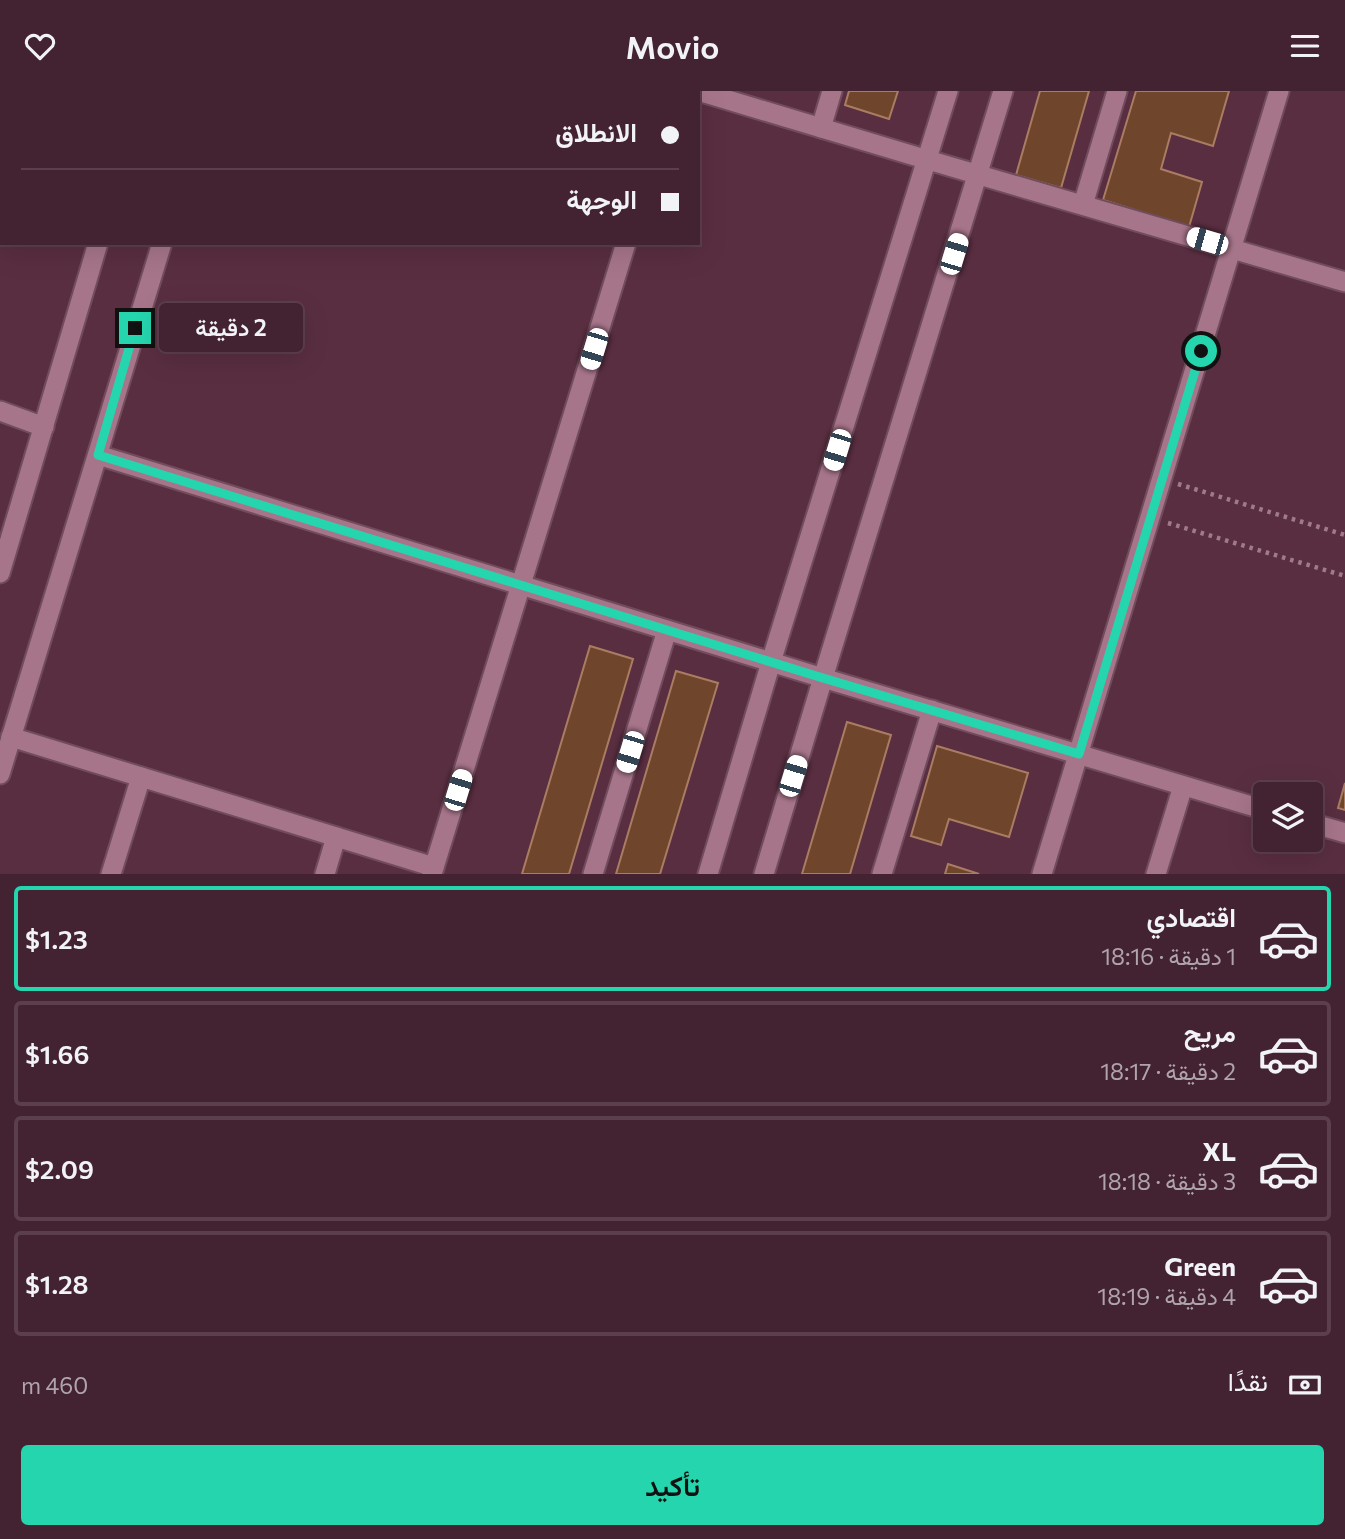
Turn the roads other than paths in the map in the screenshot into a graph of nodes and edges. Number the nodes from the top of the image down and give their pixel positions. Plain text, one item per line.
1 (832, 91) edge
2 (948, 91) edge
3 (1003, 91) edge
4 (1117, 91) edge
5 (1279, 91) edge
6 (700, 92) edge
7 (821, 128) junction
8 (928, 160) junction
9 (978, 174) junction
10 (1083, 205) junction
11 (97, 245) edge
12 (161, 245) edge
13 (625, 245) edge
14 (1232, 248) junction
15 (1345, 282) edge
16 (0, 411) edge
17 (44, 427) junction
18 (98, 455) junction
19 (0, 573) edge
20 (522, 586) junction
21 (667, 630) junction
22 (771, 662) junction
23 (823, 678) junction
24 (932, 710) junction
25 (11, 737) junction
26 (1079, 754) junction
27 (0, 774) edge
28 (141, 777) junction
29 (1183, 786) junction
30 (1253, 806) edge
31 (1323, 827) edge
32 (1345, 833) edge
33 (336, 837) junction
34 (433, 870) edge
35 (111, 874) edge
36 (325, 874) edge
37 (593, 874) edge
38 (708, 874) edge
39 (764, 874) edge
40 (882, 874) edge
41 (1042, 874) edge
42 (1156, 874) edge

1 - 7 street
2 - 8 street
3 - 9 street
4 - 10 street
5 - 14 street
6 - 7 street
7 - 8 street
8 - 9 street
8 - 22 street
9 - 10 street
9 - 23 street
10 - 14 street
11 - 17 street
12 - 18 street
13 - 20 street
14 - 15 street
14 - 26 street
16 - 17 street
17 - 19 street
18 - 20 street
18 - 25 street
20 - 21 street
20 - 34 street
21 - 22 street
21 - 37 street
22 - 23 street
22 - 38 street
23 - 24 street
23 - 39 street
24 - 26 street
24 - 40 street
25 - 27 street
25 - 28 street
26 - 29 street
26 - 41 street
28 - 33 street
28 - 35 street
29 - 30 street
29 - 42 street
31 - 32 street
33 - 34 street
33 - 36 street

